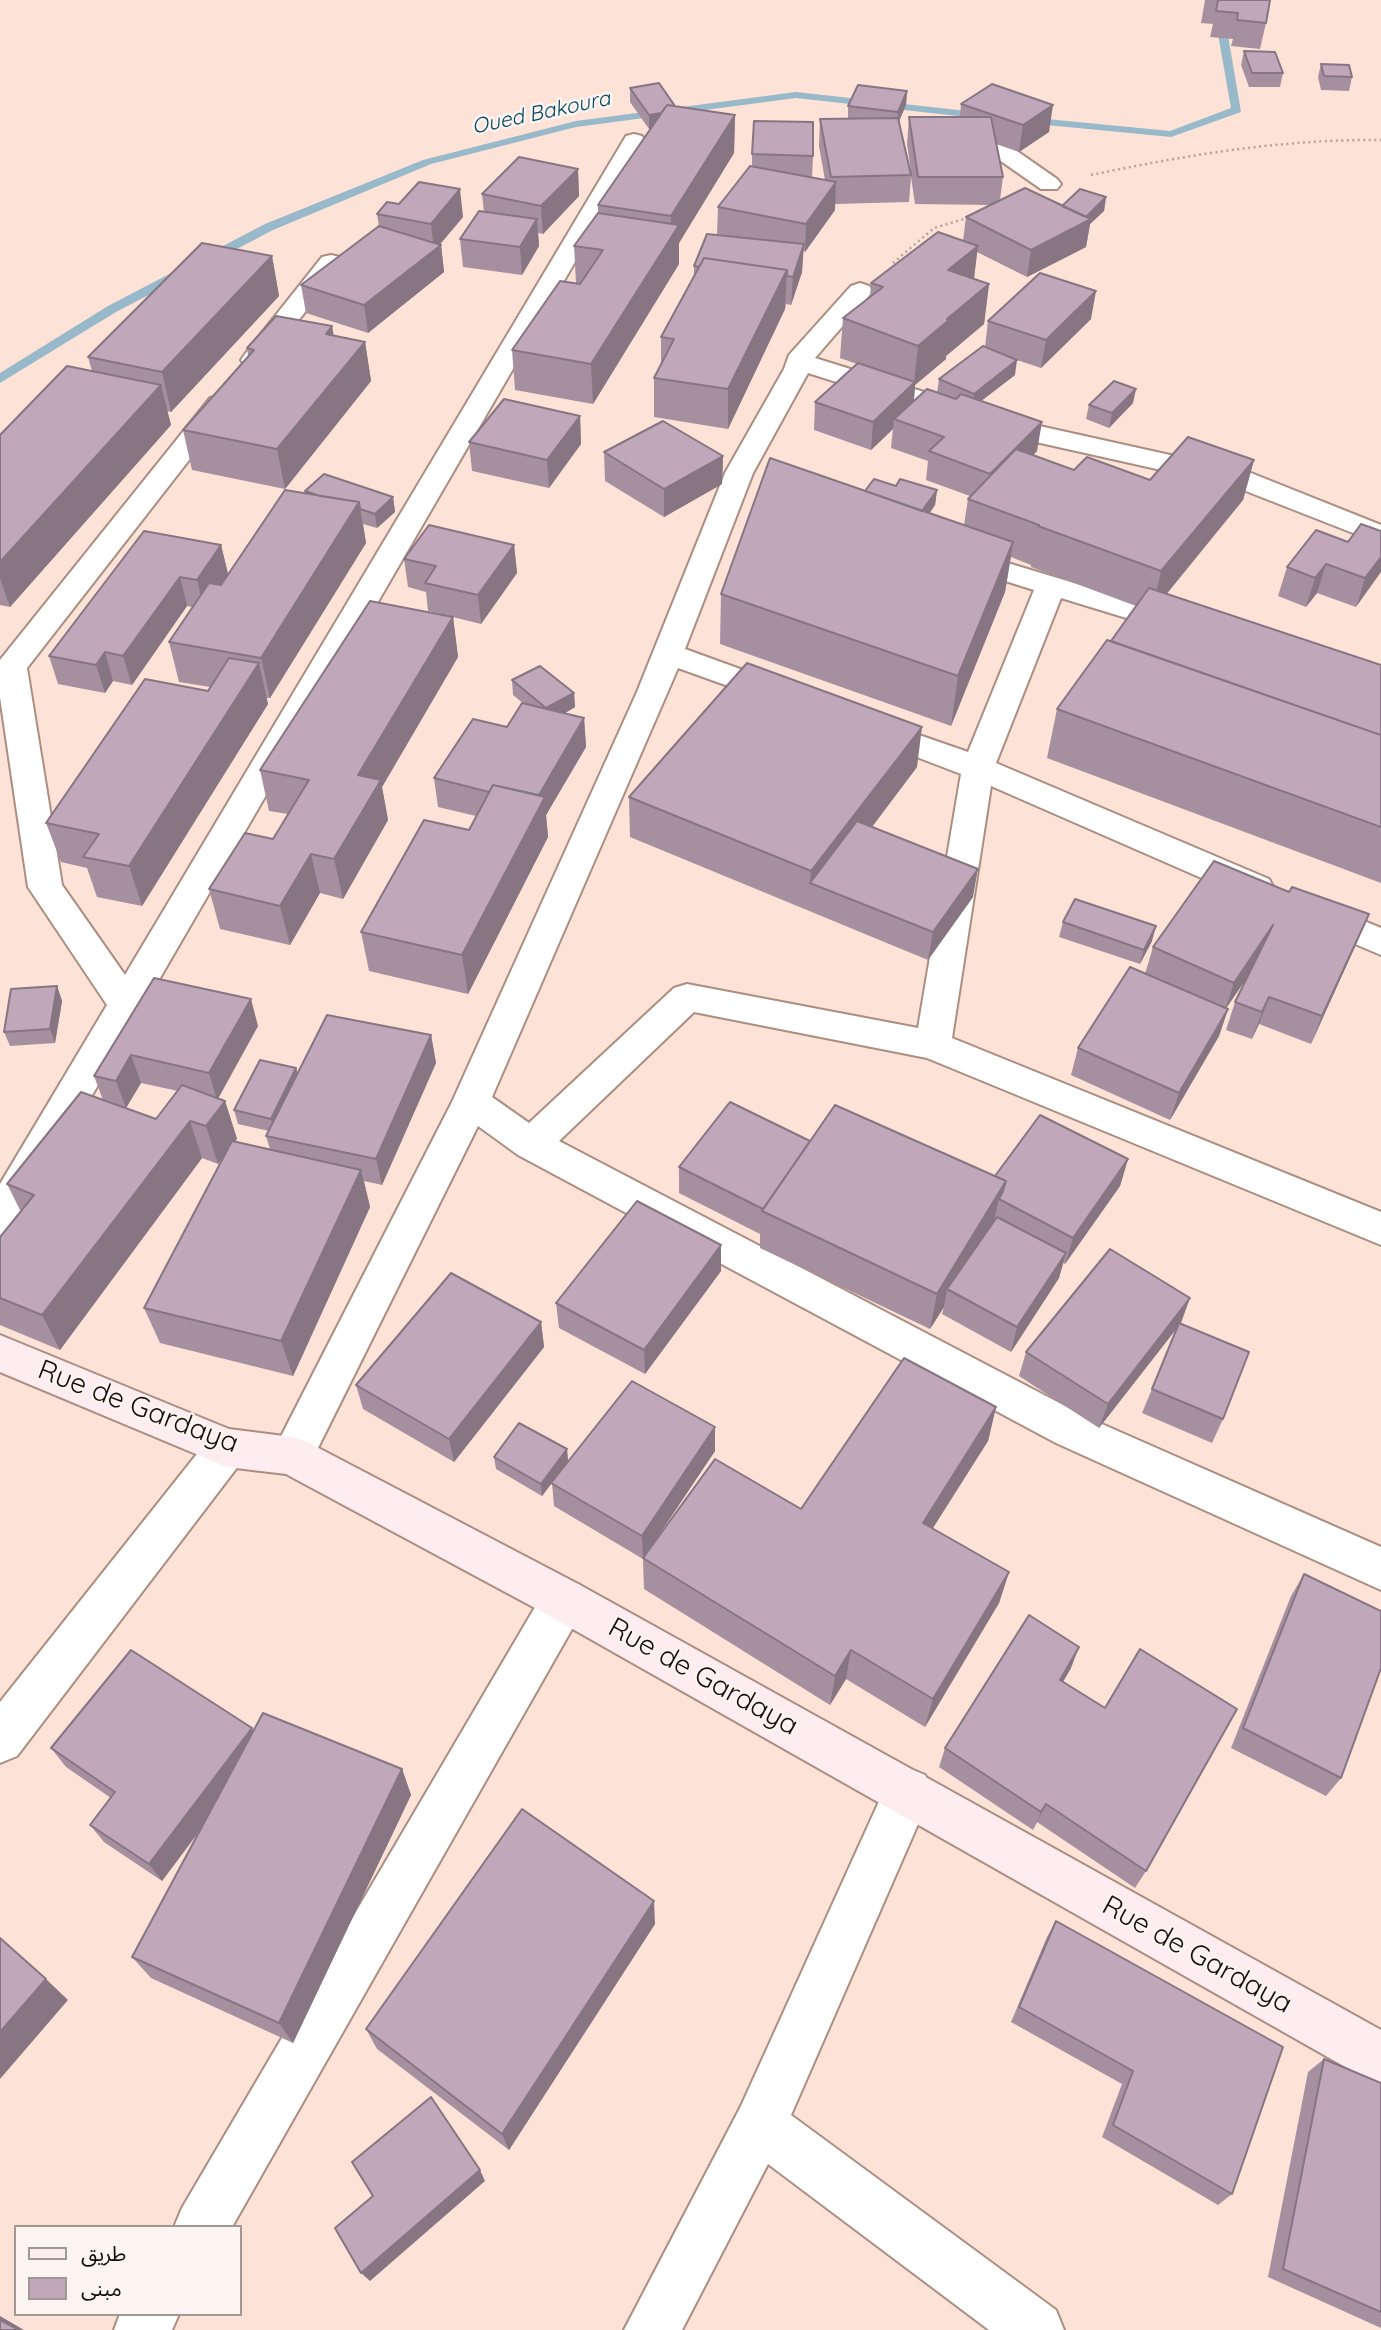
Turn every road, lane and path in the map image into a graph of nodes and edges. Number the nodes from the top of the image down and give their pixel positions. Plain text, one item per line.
1 (1381, 140) edge
2 (634, 141) dead end
3 (993, 145) edge
4 (1048, 184) junction
5 (331, 262) edge
6 (860, 291) joint
7 (798, 361) junction
8 (1381, 535) edge
9 (932, 549) edge
10 (1051, 586) junction
11 (1210, 635) edge
12 (668, 653) junction
13 (978, 768) junction
14 (1381, 942) edge
15 (126, 1005) junction
16 (933, 1045) junction
17 (471, 1102) junction
18 (531, 1144) junction
19 (0, 1219) edge
20 (1381, 1230) edge
21 (0, 1353) edge
22 (227, 1448) junction
23 (292, 1456) junction
24 (1381, 1569) edge
25 (564, 1600) junction
26 (0, 1741) edge
27 (908, 1792) junction
28 (1381, 2059) edge
29 (760, 2125) junction
30 (202, 2225) edge
31 (652, 2330) edge
32 (1036, 2330) edge

1 - 4 path
2 - 15 street
3 - 4 street
4 - 6 path
5 - 15 street
6 - 7 street
7 - 8 street
7 - 12 street
9 - 10 street
10 - 11 street
10 - 13 street
12 - 13 street
12 - 17 street
13 - 14 street
13 - 16 street
15 - 19 street
16 - 18 street
16 - 20 street
17 - 18 street
17 - 23 street
18 - 24 street
21 - 22 street, Rue de Gardaya
22 - 23 street, Rue de Gardaya
22 - 26 street
23 - 25 street, Rue de Gardaya
25 - 27 street, Rue de Gardaya
25 - 30 street
27 - 28 street, Rue de Gardaya
27 - 29 street
29 - 31 street
29 - 32 street

